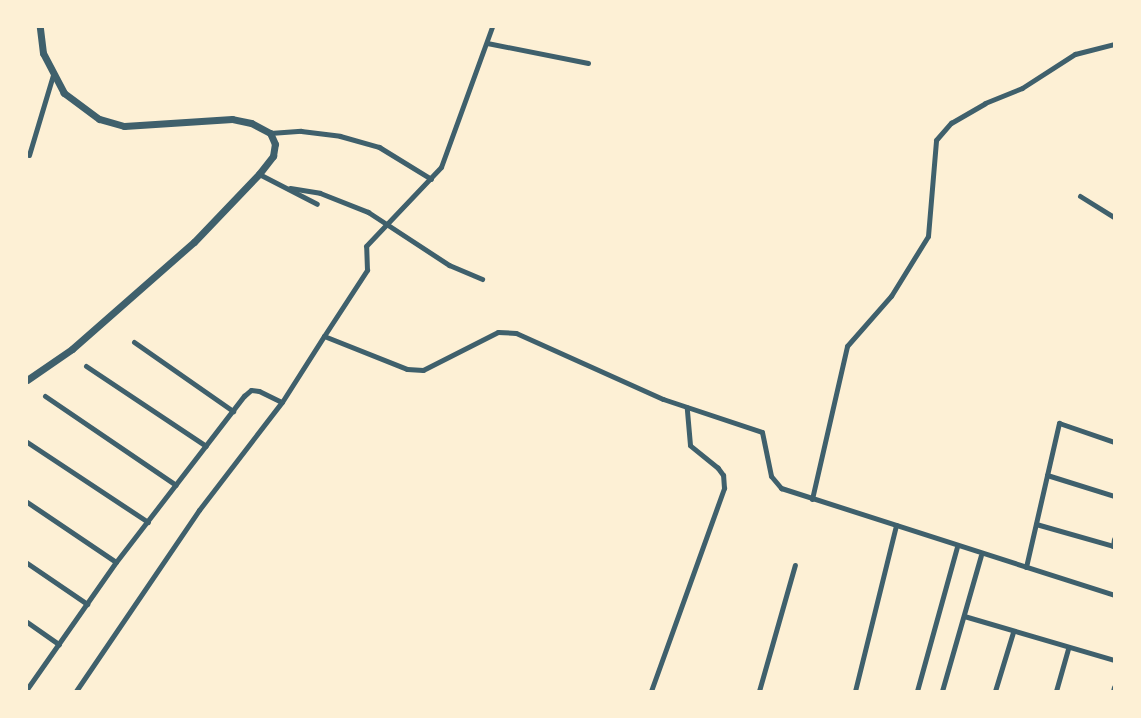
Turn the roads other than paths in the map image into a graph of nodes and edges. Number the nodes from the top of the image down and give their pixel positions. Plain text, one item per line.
1 (40, 27) edge
2 (492, 27) edge
3 (487, 43) junction
4 (1114, 44) edge
5 (588, 63) dead end
6 (53, 75) junction
7 (270, 133) junction
8 (29, 155) dead end
9 (259, 174) junction
10 (430, 179) junction
11 (290, 188) junction
12 (1080, 196) dead end
13 (317, 204) dead end
14 (1114, 217) edge
15 (387, 224) junction
16 (482, 279) dead end
17 (324, 336) junction
18 (134, 342) dead end
19 (86, 366) dead end
20 (27, 380) edge
21 (45, 396) dead end
22 (282, 402) junction
23 (687, 407) junction
24 (233, 411) junction
25 (27, 442) edge
26 (1114, 442) edge
27 (206, 446) junction
28 (1047, 475) junction
29 (176, 485) junction
30 (1114, 496) edge
31 (812, 499) junction
32 (27, 502) edge
33 (148, 522) junction
34 (1036, 524) junction
35 (896, 525) junction
36 (1114, 539) edge
37 (957, 547) junction
38 (981, 555) junction
39 (116, 562) junction
40 (27, 563) edge
41 (795, 565) dead end
42 (1026, 567) junction
43 (1114, 595) edge
44 (87, 604) junction
45 (964, 616) junction
46 (27, 622) edge
47 (1013, 632) junction
48 (59, 644) junction
49 (1068, 649) junction
50 (1114, 660) edge
51 (28, 685) edge
52 (76, 691) edge
53 (651, 691) edge
54 (759, 691) edge
55 (855, 691) edge
56 (917, 691) edge
57 (942, 691) edge
58 (995, 691) edge
59 (1056, 691) edge

1 - 6 street
2 - 3 street
3 - 5 street
3 - 10 street
4 - 31 street
6 - 7 street
6 - 8 street
7 - 9 street
7 - 10 street
9 - 11 street
9 - 20 street
10 - 15 street
11 - 13 street
11 - 15 street
12 - 14 street
15 - 16 street
15 - 17 street
17 - 22 street
17 - 23 street
18 - 24 street
19 - 27 street
21 - 29 street
22 - 24 street
22 - 52 street
23 - 31 street
23 - 53 street
24 - 27 street
25 - 33 street
26 - 28 street
27 - 29 street
28 - 30 street
28 - 34 street
29 - 33 street
31 - 35 street
32 - 39 street
33 - 39 street
34 - 36 street
34 - 42 street
35 - 37 street
35 - 55 street
37 - 38 street
37 - 56 street
38 - 42 street
38 - 45 street
39 - 44 street
40 - 44 street
41 - 54 street
42 - 43 street
44 - 48 street
45 - 47 street
45 - 57 street
46 - 48 street
47 - 49 street
47 - 58 street
48 - 51 street
49 - 50 street
49 - 59 street

